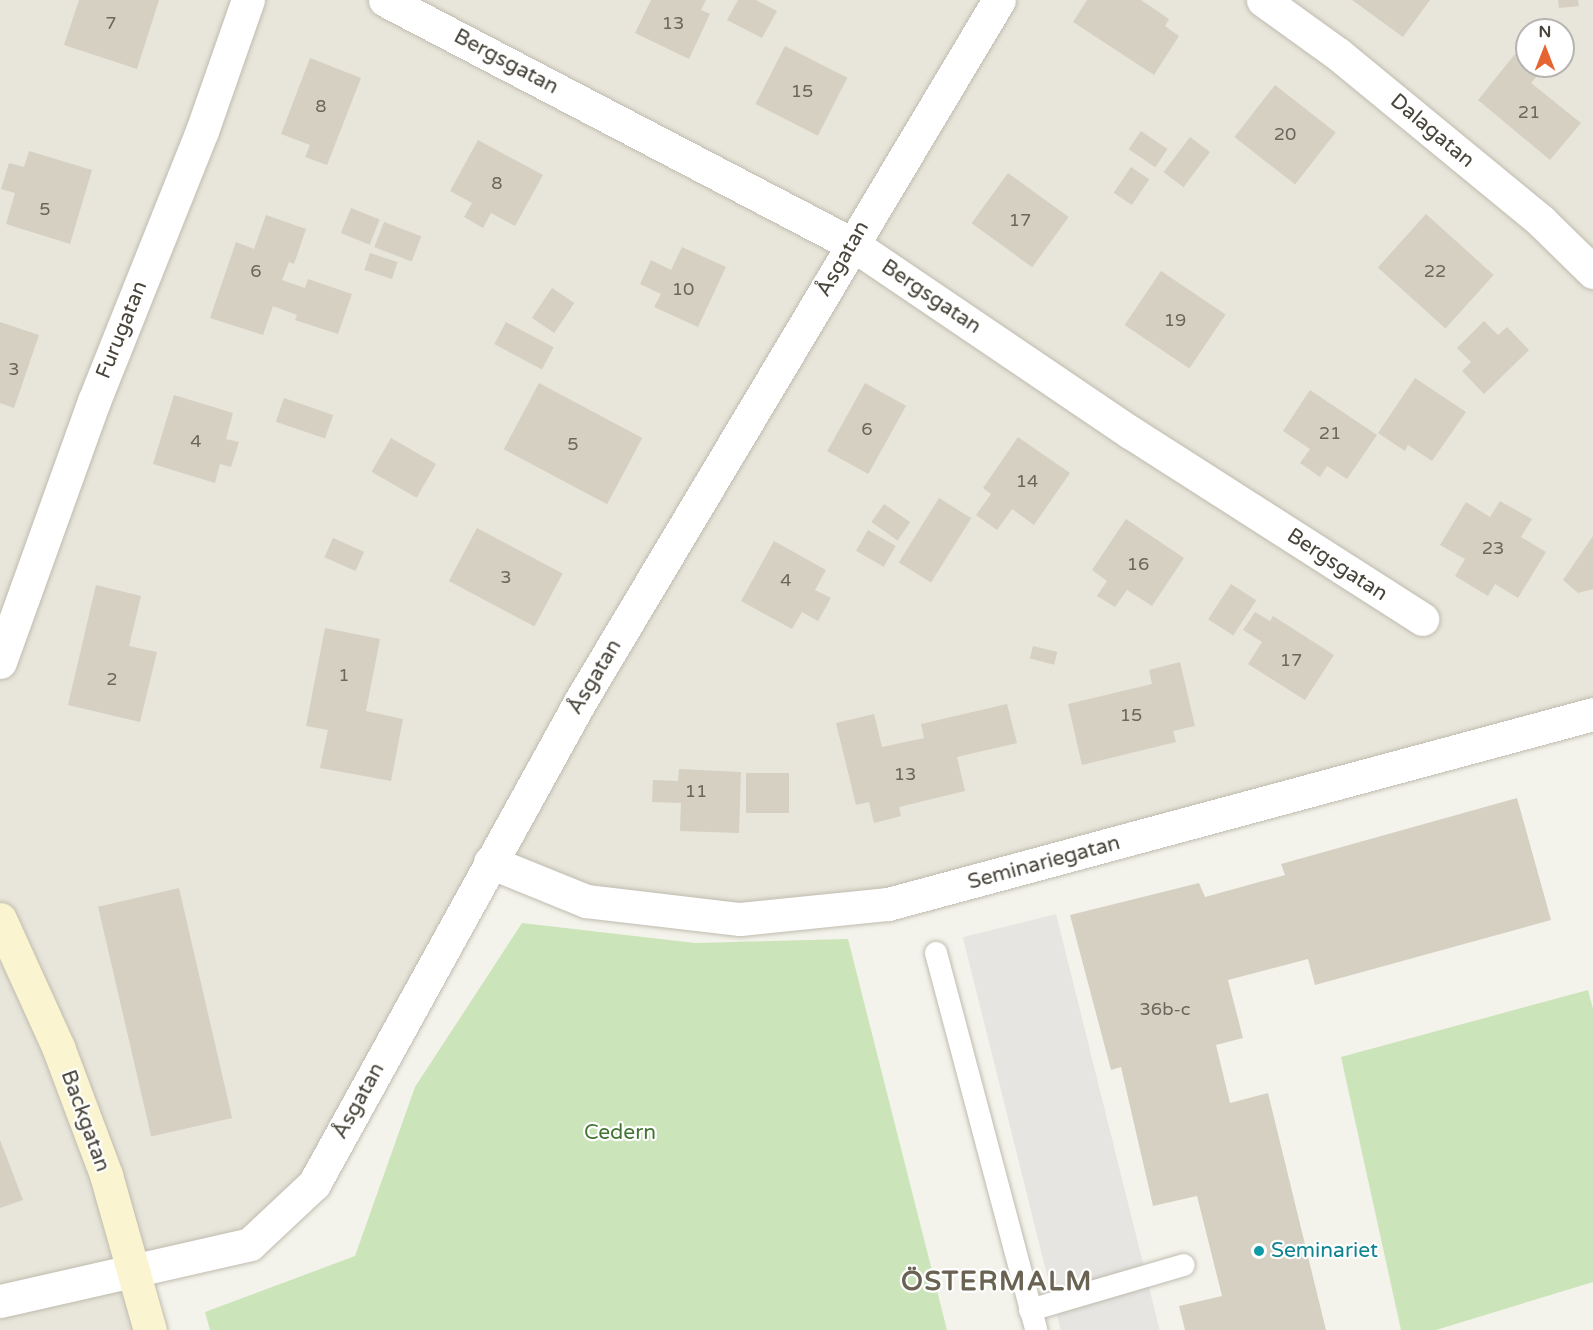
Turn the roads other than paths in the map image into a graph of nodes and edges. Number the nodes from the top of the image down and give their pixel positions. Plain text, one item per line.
1 (248, 0) edge
2 (385, 0) edge
3 (999, 0) edge
4 (1263, 0) edge
5 (852, 244) junction
6 (1593, 272) edge
7 (1422, 619) dead end
8 (0, 662) edge
9 (1593, 714) edge
10 (490, 862) junction
11 (0, 919) edge
12 (936, 953) dead end
13 (1184, 1265) dead end
14 (132, 1268) junction
15 (0, 1301) edge
16 (1033, 1320) edge
17 (150, 1330) edge

1 - 8 street, Furugatan
2 - 5 street, Bergsgatan
3 - 5 street, Åsgatan
4 - 6 street, Dalagatan
5 - 7 street, Bergsgatan
5 - 10 street, Åsgatan
9 - 10 street, Seminariegatan
10 - 14 street, Åsgatan
11 - 14 street, Backgatan
12 - 16 lane
13 - 16 lane
14 - 15 street, Åsgatan
14 - 17 street, Backgatan

